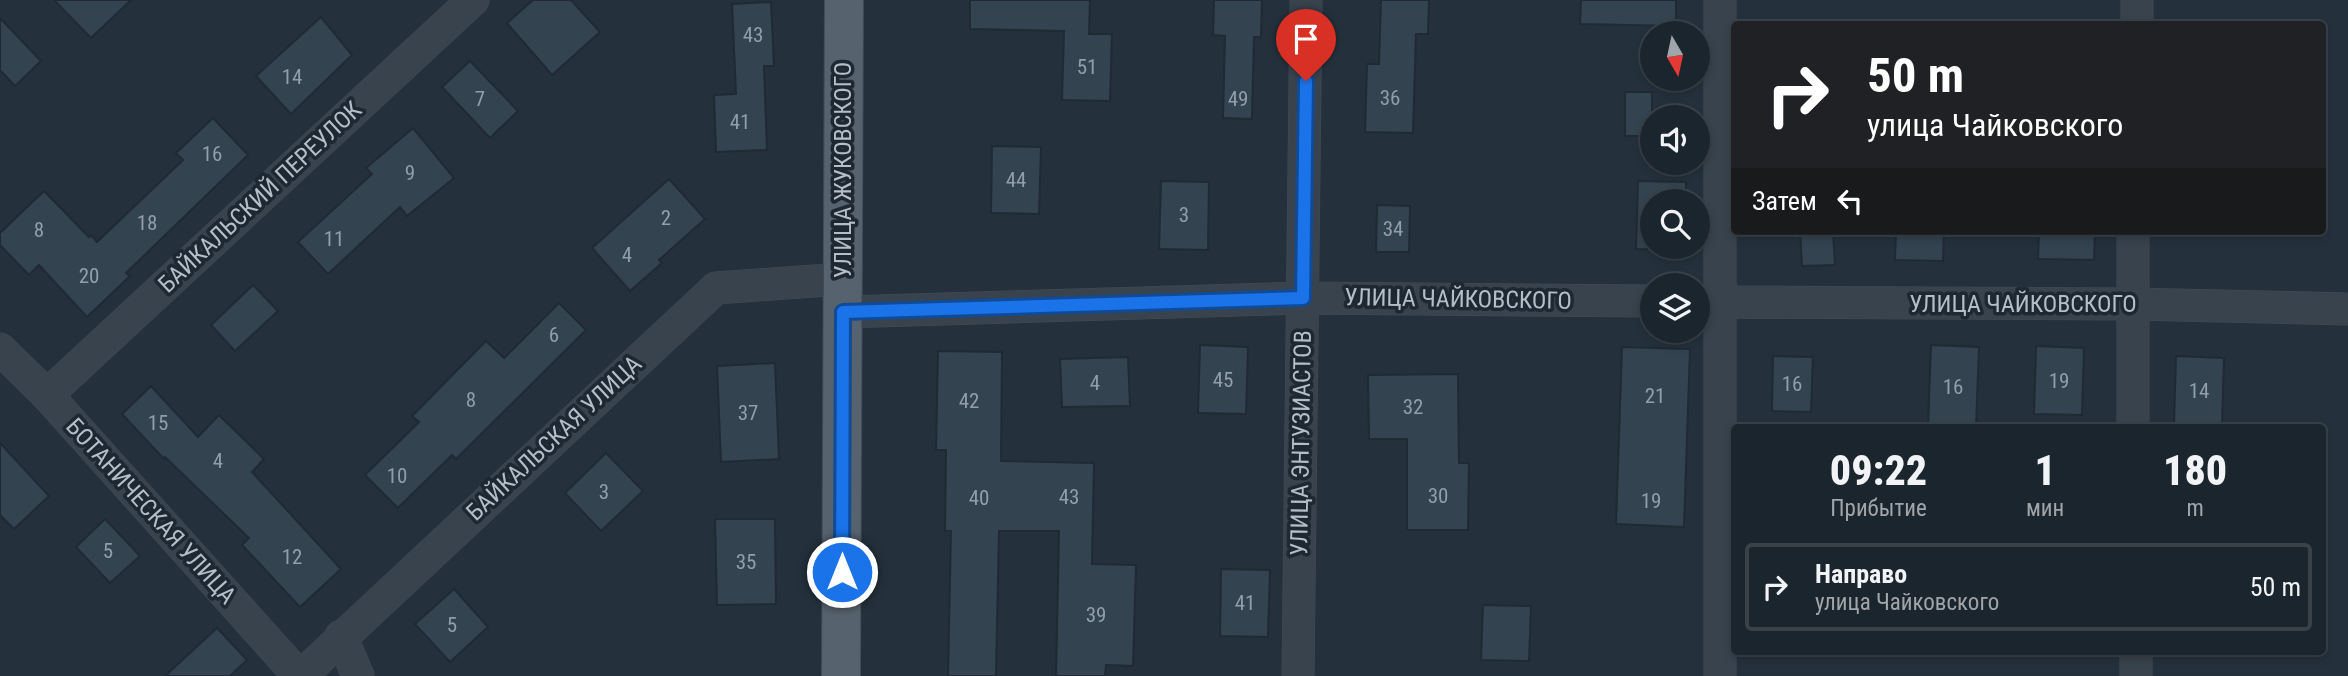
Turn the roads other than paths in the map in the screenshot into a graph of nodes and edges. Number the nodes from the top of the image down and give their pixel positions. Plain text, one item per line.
1 (473, 0) edge
2 (845, 0) edge
3 (1306, 0) edge
4 (1720, 0) edge
5 (2137, 0) edge
6 (2137, 21) edge
7 (2133, 235) edge
8 (1709, 273) edge
9 (843, 295) junction
10 (1303, 298) junction
11 (1640, 301) edge
12 (1710, 302) edge
13 (2131, 304) junction
14 (2348, 309) edge
15 (1709, 343) edge
16 (0, 349) edge
17 (47, 395) junction
18 (2133, 424) edge
19 (341, 636) junction
20 (2136, 655) edge
21 (300, 676) edge
22 (358, 676) edge
23 (841, 676) edge
24 (1298, 676) edge
25 (1720, 676) edge
26 (2136, 676) edge

1 - 17 street, БАЙКАЛЬСКИЙ ПЕРЕУЛОК
2 - 9 main road, УЛИЦА ЖУКОВСКОГО
3 - 10 street, УЛИЦА ЭНТУЗИАСТОВ
4 - 8 street
5 - 6 street
7 - 13 street
9 - 10 street, УЛИЦА ЧАЙКОВСКОГО
9 - 19 street, БАЙКАЛЬСКАЯ УЛИЦА
9 - 23 main road, УЛИЦА ЖУКОВСКОГО
10 - 11 street, УЛИЦА ЧАЙКОВСКОГО
10 - 24 street, УЛИЦА ЭНТУЗИАСТОВ
12 - 13 street, УЛИЦА ЧАЙКОВСКОГО
13 - 14 street, УЛИЦА ЧАЙКОВСКОГО
13 - 18 street
15 - 25 street
16 - 17 street, БОТАНИЧЕСКАЯ УЛИЦА
17 - 21 street, БОТАНИЧЕСКАЯ УЛИЦА
19 - 21 street, БАЙКАЛЬСКАЯ УЛИЦА
19 - 22 street
20 - 26 street

